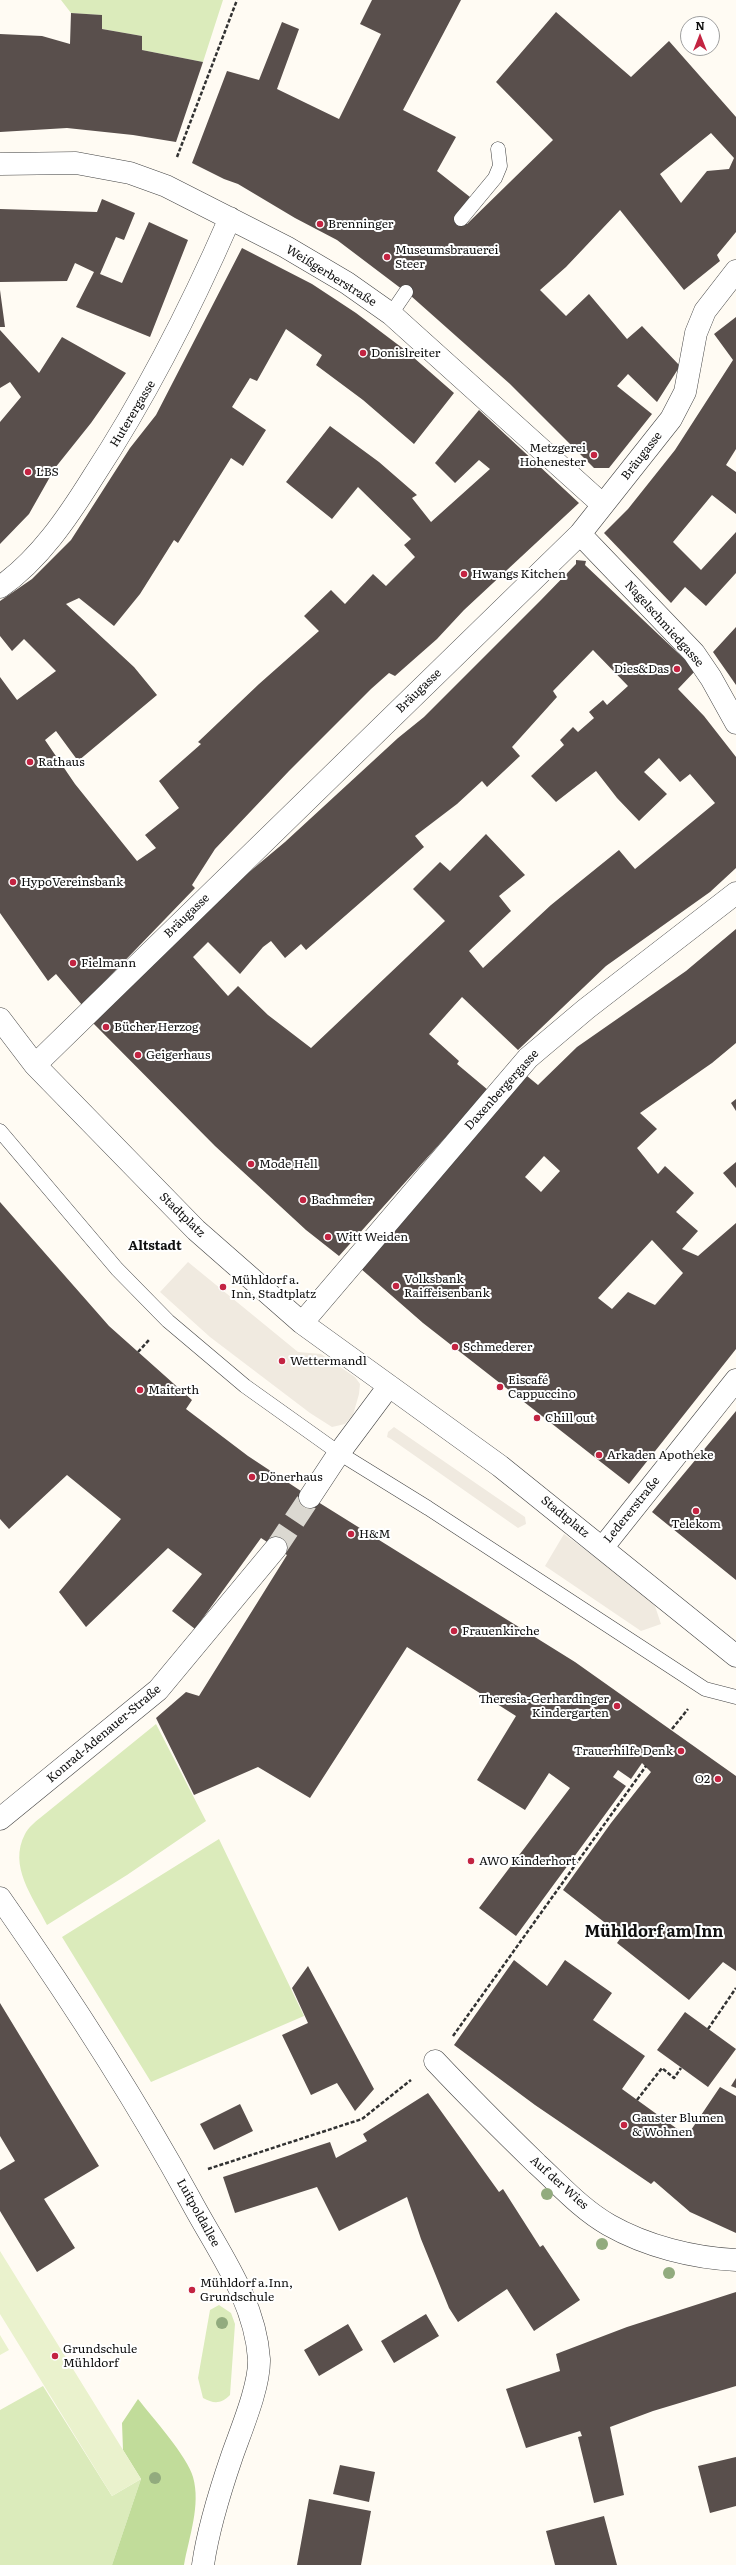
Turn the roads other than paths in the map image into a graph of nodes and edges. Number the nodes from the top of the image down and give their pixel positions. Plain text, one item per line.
1 (498, 149) dead end
2 (0, 164) edge
3 (230, 218) junction
4 (461, 220) dead end
5 (736, 271) edge
6 (406, 292) dead end
7 (391, 314) junction
8 (603, 505) junction
9 (580, 534) junction
10 (0, 587) edge
11 (736, 723) edge
12 (736, 893) edge
13 (0, 1019) edge
14 (35, 1064) junction
15 (0, 1131) edge
16 (302, 1323) junction
17 (736, 1380) edge
18 (388, 1386) junction
19 (339, 1453) junction
20 (310, 1497) tunnel mouth
21 (602, 1547) junction
22 (276, 1548) tunnel mouth
23 (736, 1656) edge
24 (736, 1698) edge
25 (0, 1819) edge
26 (0, 1898) edge
27 (435, 2061) road end
28 (736, 2260) edge
29 (203, 2565) edge

1 - 4 lane
2 - 3 street, Weißgerberstraße
3 - 7 street, Weißgerberstraße
3 - 10 street, Huterergasse
5 - 8 street, Bräugasse
6 - 7 lane
7 - 8 street, Weißgerberstraße
8 - 9 street, Bräugasse
9 - 11 street, Nagelschmiedgasse
9 - 14 street, Bräugasse
12 - 16 street, Daxenbergergasse
13 - 14 street, Stadtplatz
14 - 16 street, Stadtplatz
15 - 19 lane
16 - 18 street, Stadtplatz
17 - 21 street, Ledererstraße
18 - 19 street
18 - 21 street, Stadtplatz
19 - 20 street
19 - 24 lane
21 - 23 street, Stadtplatz
22 - 25 street, Konrad-Adenauer-Straße
26 - 29 street, Luitpoldallee
27 - 28 street, Auf der Wies

